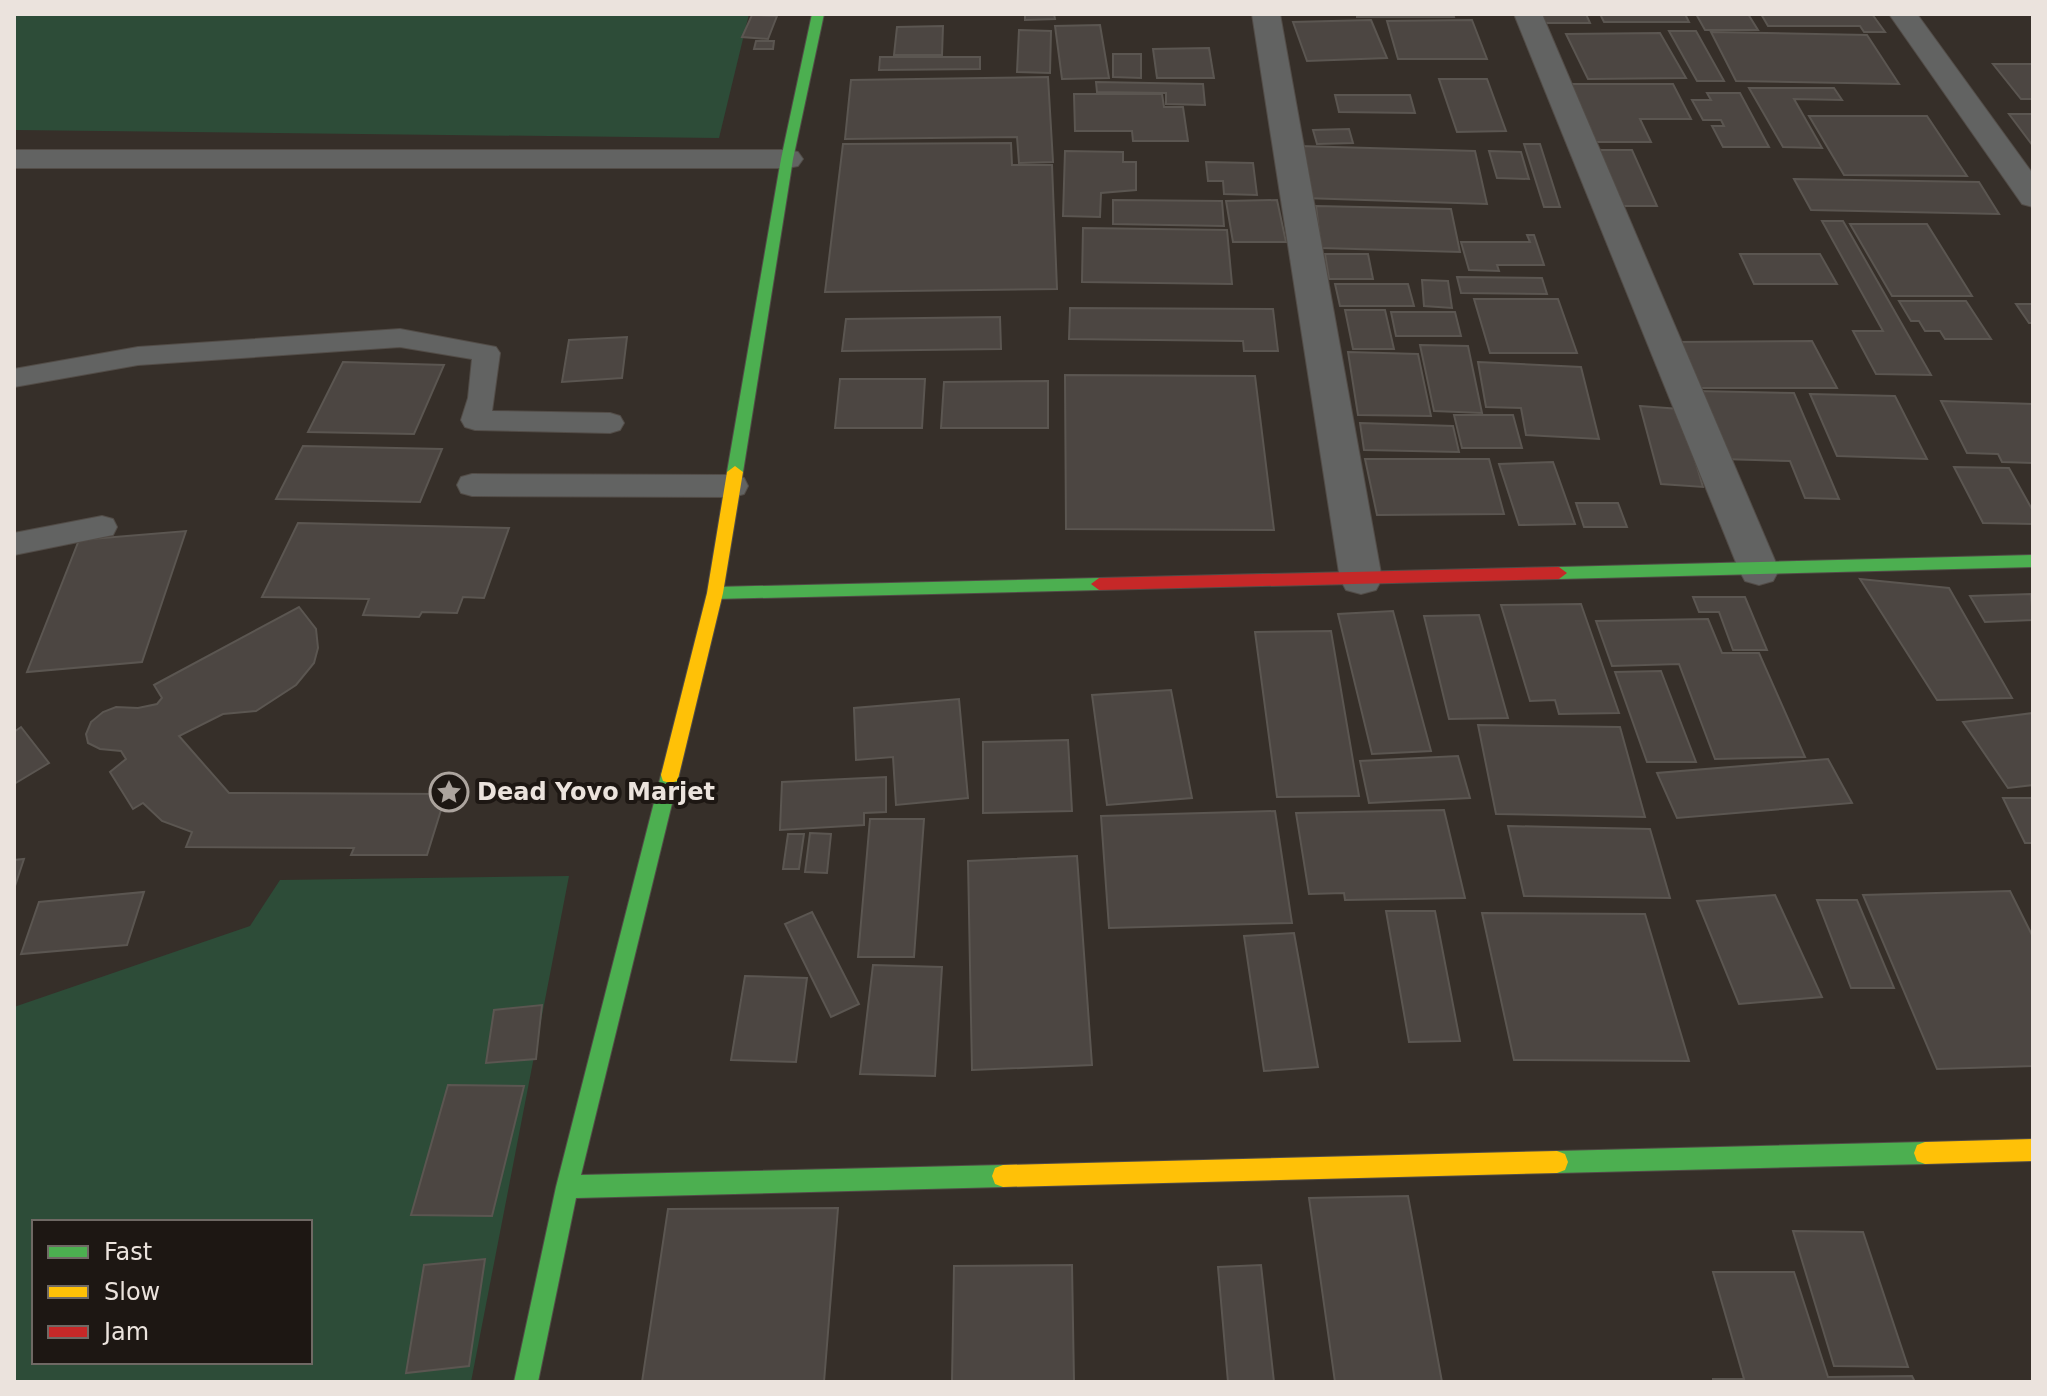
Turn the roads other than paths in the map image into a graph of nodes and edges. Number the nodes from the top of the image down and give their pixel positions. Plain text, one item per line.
1 (818, 14) edge
2 (1266, 14) edge
3 (1528, 14) edge
4 (1903, 14) edge
5 (14, 159) edge
6 (787, 159) junction
7 (2033, 197) edge
8 (14, 378) edge
9 (610, 423) dead end
10 (472, 485) dead end
11 (733, 486) junction
12 (102, 527) dead end
13 (14, 544) edge
14 (2033, 561) edge
15 (1759, 570) junction
16 (1361, 579) junction
17 (715, 593) junction
18 (2033, 1150) edge
19 (567, 1187) junction
20 (526, 1382) edge

1 - 6 street
2 - 16 street
3 - 15 street
4 - 7 street
5 - 6 street
6 - 11 street
8 - 9 lane
10 - 11 lane
11 - 17 street
12 - 13 lane
14 - 15 street
15 - 16 street
16 - 17 street
17 - 19 street
18 - 19 street
19 - 20 street

